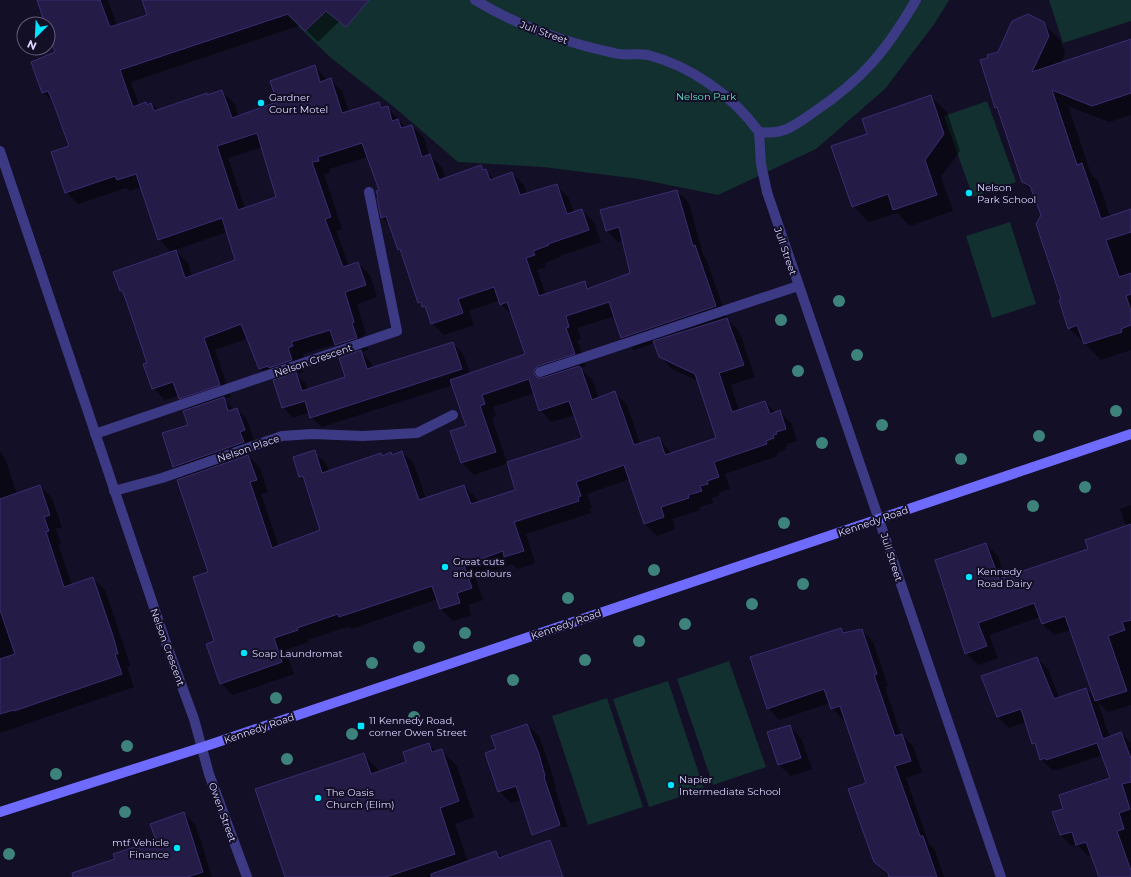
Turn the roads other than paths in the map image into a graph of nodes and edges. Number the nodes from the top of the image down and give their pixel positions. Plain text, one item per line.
1 (476, 0) edge
2 (916, 0) edge
3 (759, 132) junction
4 (0, 151) edge
5 (369, 192) dead end
6 (798, 286) junction
7 (540, 372) dead end
8 (453, 415) dead end
9 (95, 434) junction
10 (1131, 434) edge
11 (114, 491) junction
12 (879, 518) junction
13 (202, 747) junction
14 (0, 812) edge
15 (247, 877) edge
16 (1001, 877) edge

1 - 3 street, Jull Street
2 - 3 street
3 - 6 street, Jull Street
4 - 9 street, Nelson Crescent
5 - 9 street, Nelson Crescent
6 - 7 street
6 - 12 street, Jull Street
8 - 11 street, Nelson Place
9 - 11 street, Nelson Crescent
10 - 12 main road, Kennedy Road
11 - 13 street, Nelson Crescent
12 - 13 main road, Kennedy Road
12 - 16 street, Jull Street
13 - 14 main road, Kennedy Road
13 - 15 street, Owen Street

